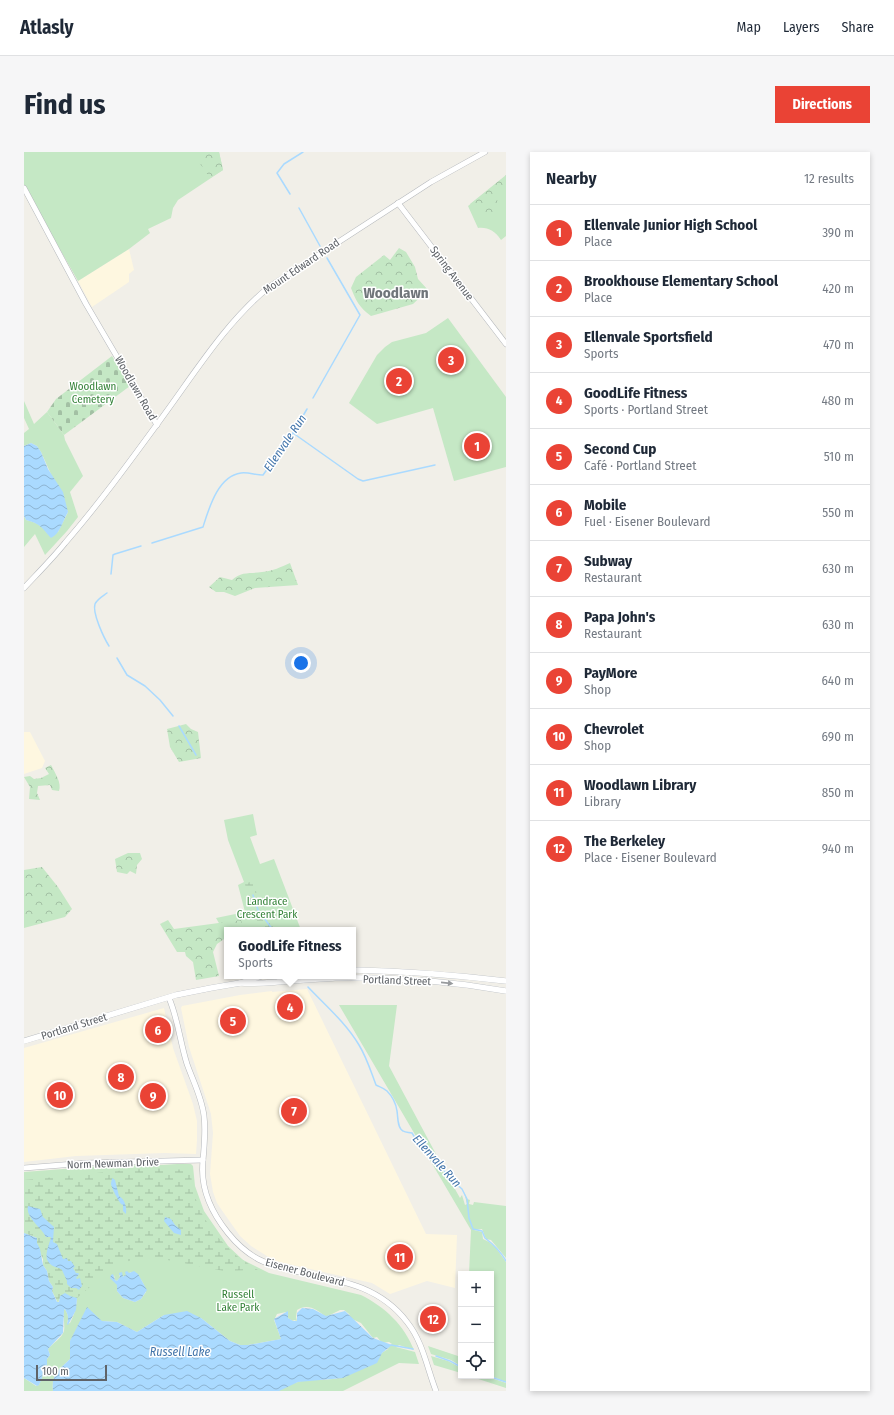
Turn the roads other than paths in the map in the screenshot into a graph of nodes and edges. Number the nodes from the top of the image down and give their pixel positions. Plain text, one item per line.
1 (485, 152) edge
2 (24, 188) edge
3 (398, 203) junction
4 (506, 344) edge
5 (157, 425) junction
6 (24, 588) edge
7 (356, 970) edge
8 (356, 978) edge
9 (253, 979) edge
10 (320, 979) edge
11 (506, 982) edge
12 (240, 983) junction
13 (506, 991) edge
14 (169, 998) junction
15 (24, 1041) edge
16 (203, 1160) junction
17 (24, 1168) edge
18 (436, 1391) edge

1 - 3 street, Mount Edward Road
2 - 5 street, Woodlawn Road
3 - 4 street, Spring Avenue
3 - 5 street, Mount Edward Road
5 - 6 street, Woodlawn Road
7 - 11 main road, Portland Street
8 -> 13 main road, Portland Street
9 - 12 main road, Portland Street
12 -> 10 main road, Portland Street
12 - 14 main road, Portland Street
14 - 15 main road, Portland Street
14 - 16 street, Eisener Boulevard
16 - 17 street, Norm Newman Drive
16 - 18 street, Eisener Boulevard

